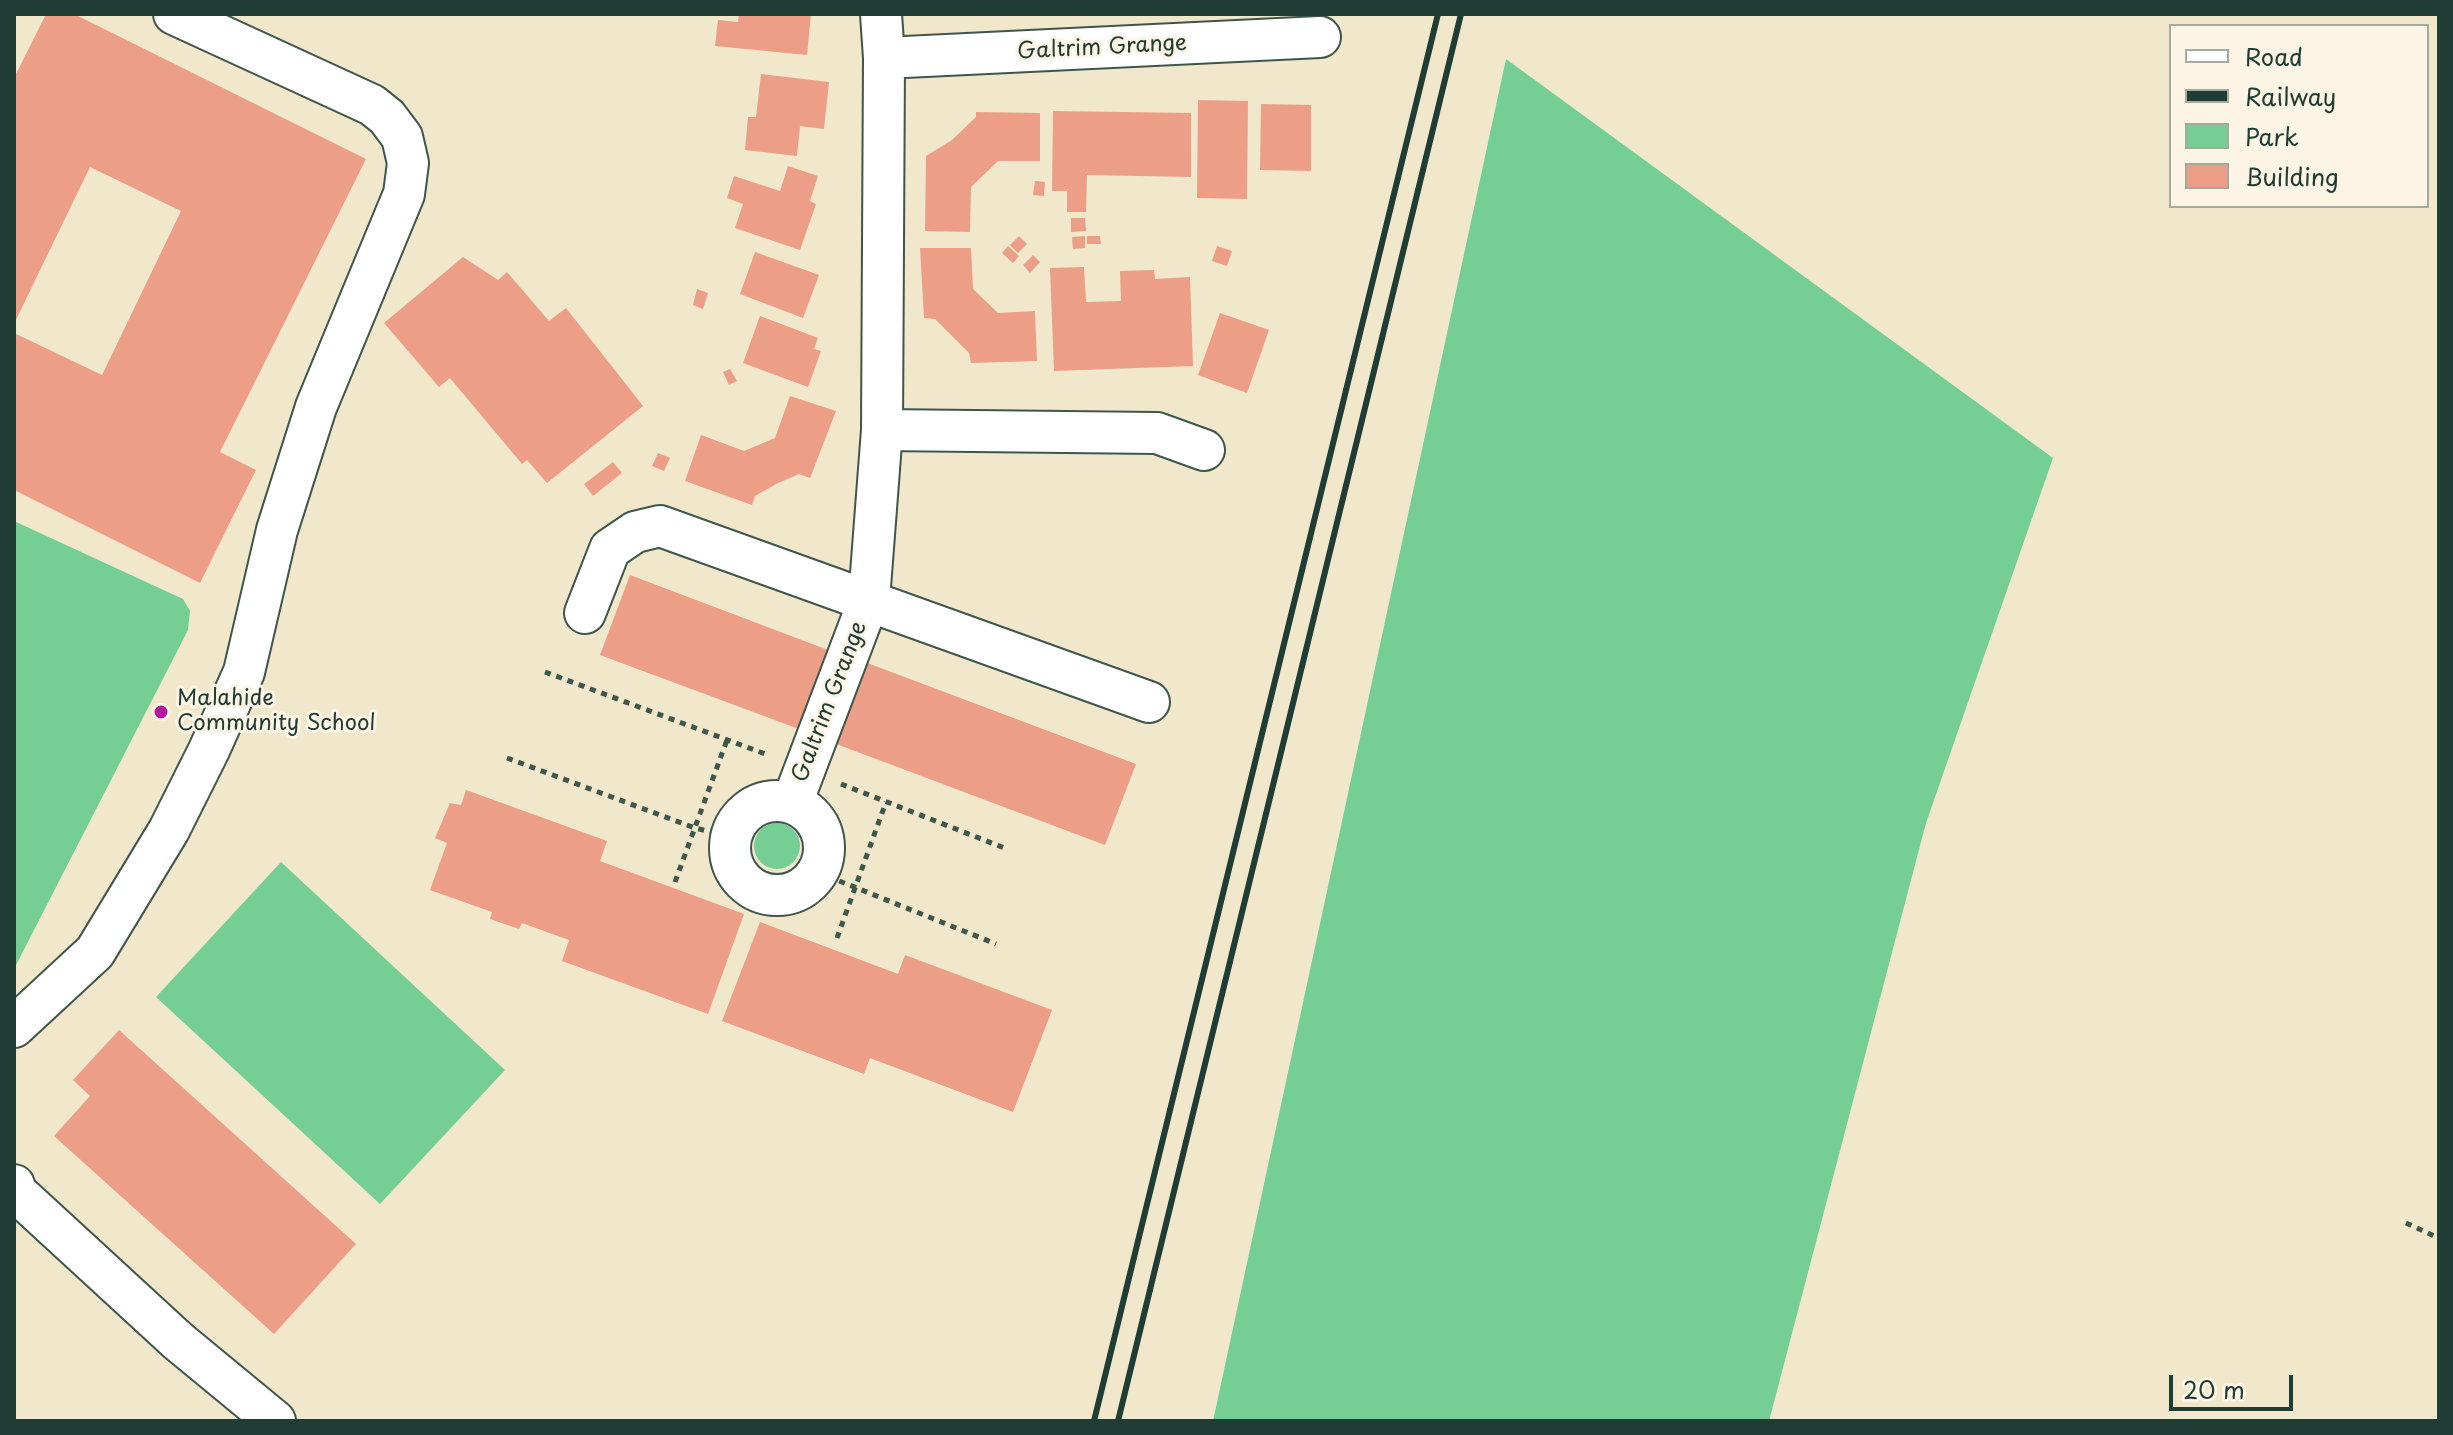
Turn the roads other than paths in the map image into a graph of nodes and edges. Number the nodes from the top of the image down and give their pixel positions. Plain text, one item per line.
1 (174, 14) edge
2 (881, 14) edge
3 (1320, 37) dead end
4 (884, 58) junction
5 (882, 430) junction
6 (1204, 450) dead end
7 (869, 600) junction
8 (585, 613) dead end
9 (1149, 702) dead end
10 (792, 803) junction
11 (14, 1027) edge
12 (14, 1185) edge
13 (275, 1421) edge

1 - 11 street
2 - 4 street, Galtrim Grange
3 - 4 street, Galtrim Grange
4 - 5 street, Galtrim Grange
5 - 6 street
5 - 7 street, Galtrim Grange
7 - 8 street, Galtrim Grange
7 - 9 street, Galtrim Grange
7 - 10 street, Galtrim Grange
10 - 10 street
12 - 13 street

